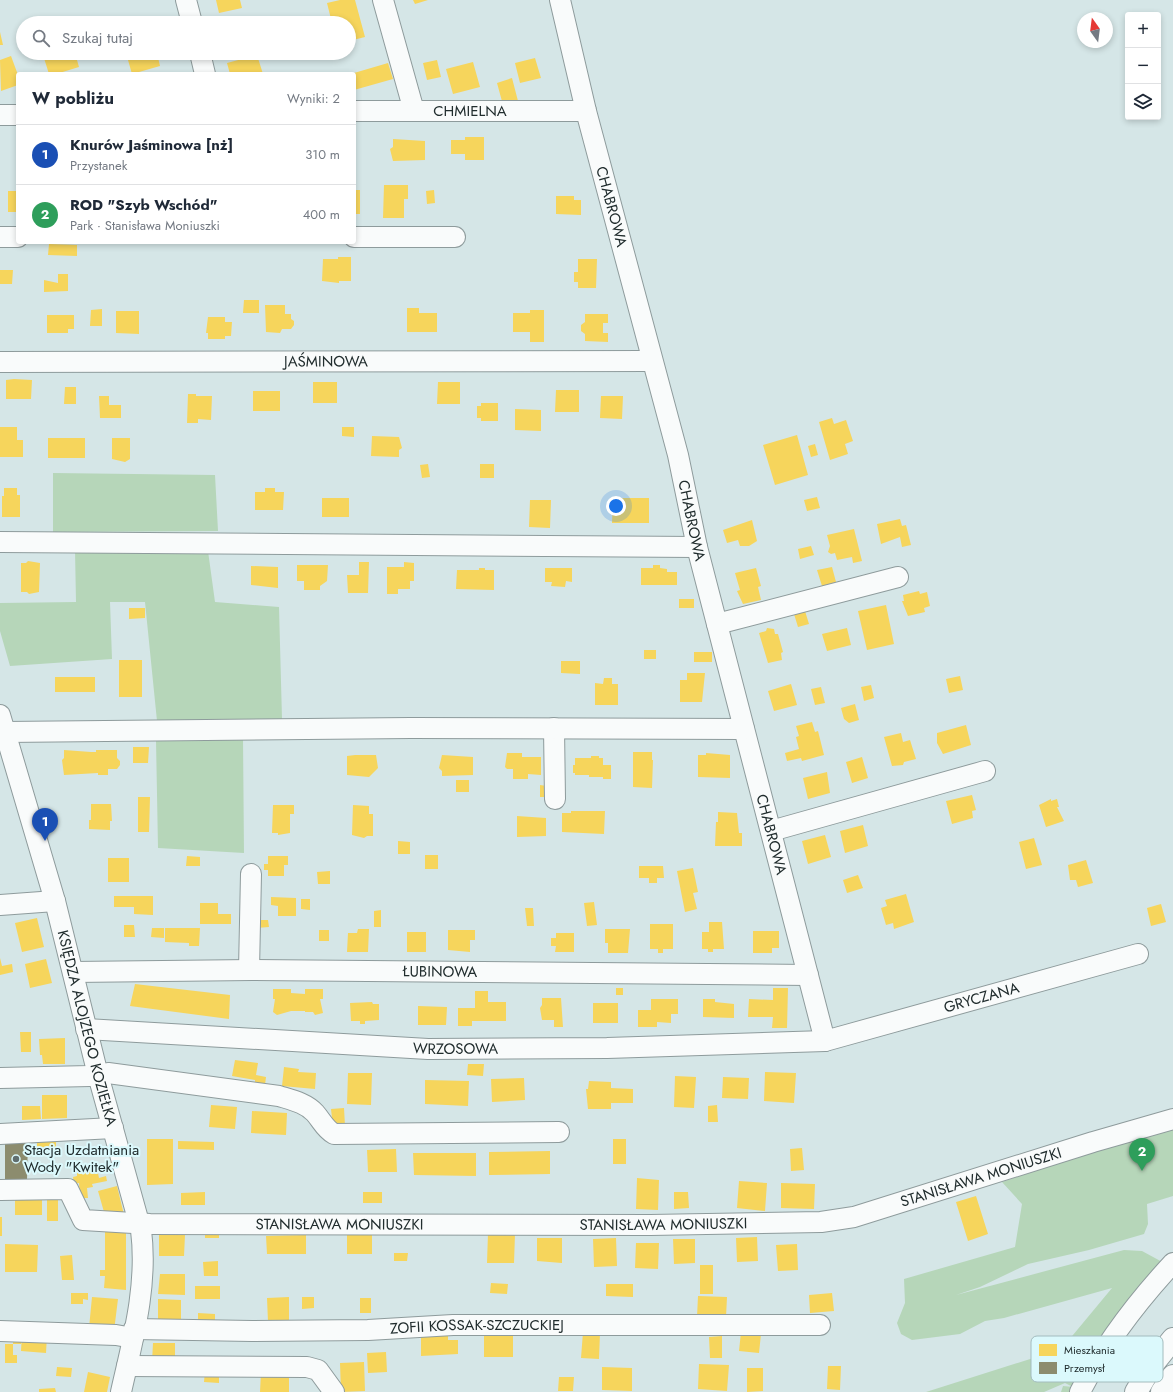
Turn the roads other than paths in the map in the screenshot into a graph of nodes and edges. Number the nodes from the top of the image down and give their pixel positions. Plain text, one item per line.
1 (186, 0) edge
2 (383, 0) edge
3 (560, 0) edge
4 (190, 16) edge
5 (202, 60) edge
6 (205, 72) edge
7 (356, 111) edge
8 (414, 111) junction
9 (586, 111) junction
10 (16, 115) edge
11 (0, 116) edge
12 (0, 237) edge
13 (16, 237) edge
14 (356, 237) edge
15 (455, 237) dead end
16 (651, 361) junction
17 (0, 362) edge
18 (0, 542) edge
19 (697, 547) junction
20 (898, 577) dead end
21 (717, 624) junction
22 (1, 721) edge
23 (554, 728) junction
24 (744, 729) junction
25 (985, 771) dead end
26 (555, 799) dead end
27 (771, 830) junction
28 (250, 874) dead end
29 (55, 901) junction
30 (0, 905) edge
31 (1138, 954) dead end
32 (249, 970) junction
33 (73, 972) junction
34 (808, 975) junction
35 (86, 1029) junction
36 (825, 1041) junction
37 (98, 1075) junction
38 (0, 1078) edge
39 (1173, 1119) edge
40 (113, 1128) junction
41 (559, 1132) dead end
42 (0, 1134) edge
43 (0, 1190) edge
44 (140, 1223) junction
45 (1173, 1263) edge
46 (820, 1324) dead end
47 (0, 1331) edge
48 (134, 1333) junction
49 (1113, 1336) edge
50 (1173, 1340) edge
51 (1163, 1352) edge
52 (127, 1366) junction
53 (1173, 1376) edge
54 (1085, 1382) edge
55 (1142, 1382) edge
56 (121, 1392) edge
57 (334, 1392) edge
58 (1080, 1392) edge
59 (1136, 1392) edge
60 (1162, 1392) edge

1 - 4 street
2 - 8 street
3 - 9 street, CHABROWA
5 - 6 street
7 - 8 street, CHMIELNA
8 - 9 street, CHMIELNA
9 - 16 street, CHABROWA
10 - 11 street
12 - 13 street
14 - 15 street
16 - 17 street, JAŚMINOWA
16 - 19 street, CHABROWA
18 - 19 street
19 - 21 street, CHABROWA
20 - 21 street
21 - 24 street, CHABROWA
22 - 23 street
22 - 29 street, KSIĘDZA ALOJZEGO KOZIEŁKA
23 - 24 street
23 - 26 street
24 - 27 street, CHABROWA
25 - 27 street
27 - 34 street, CHABROWA
28 - 32 street
29 - 30 street
29 - 33 street, KSIĘDZA ALOJZEGO KOZIEŁKA
31 - 36 street, GRYCZANA
32 - 33 street, ŁUBINOWA
32 - 34 street, ŁUBINOWA
33 - 35 street, KSIĘDZA ALOJZEGO KOZIEŁKA
34 - 36 street, CHABROWA
35 - 36 street, WRZOSOWA
35 - 37 street, KSIĘDZA ALOJZEGO KOZIEŁKA
37 - 38 street
37 - 40 street, KSIĘDZA ALOJZEGO KOZIEŁKA
37 - 41 street
39 - 44 street, STANISŁAWA MONIUSZKI
40 - 42 street
40 - 44 street, KSIĘDZA ALOJZEGO KOZIEŁKA
43 - 44 street, STANISŁAWA MONIUSZKI
44 - 48 street, KSIĘDZA ALOJZEGO KOZIEŁKA
45 - 49 street
46 - 48 street, ZOFII KOSSAK-SZCZUCKIEJ
47 - 48 street, ZOFII KOSSAK-SZCZUCKIEJ
48 - 52 street, KSIĘDZA ALOJZEGO KOZIEŁKA
50 - 51 highway
52 - 56 street, KSIĘDZA ALOJZEGO KOZIEŁKA
52 - 57 street
53 - 60 highway
54 - 58 street
55 - 59 highway

